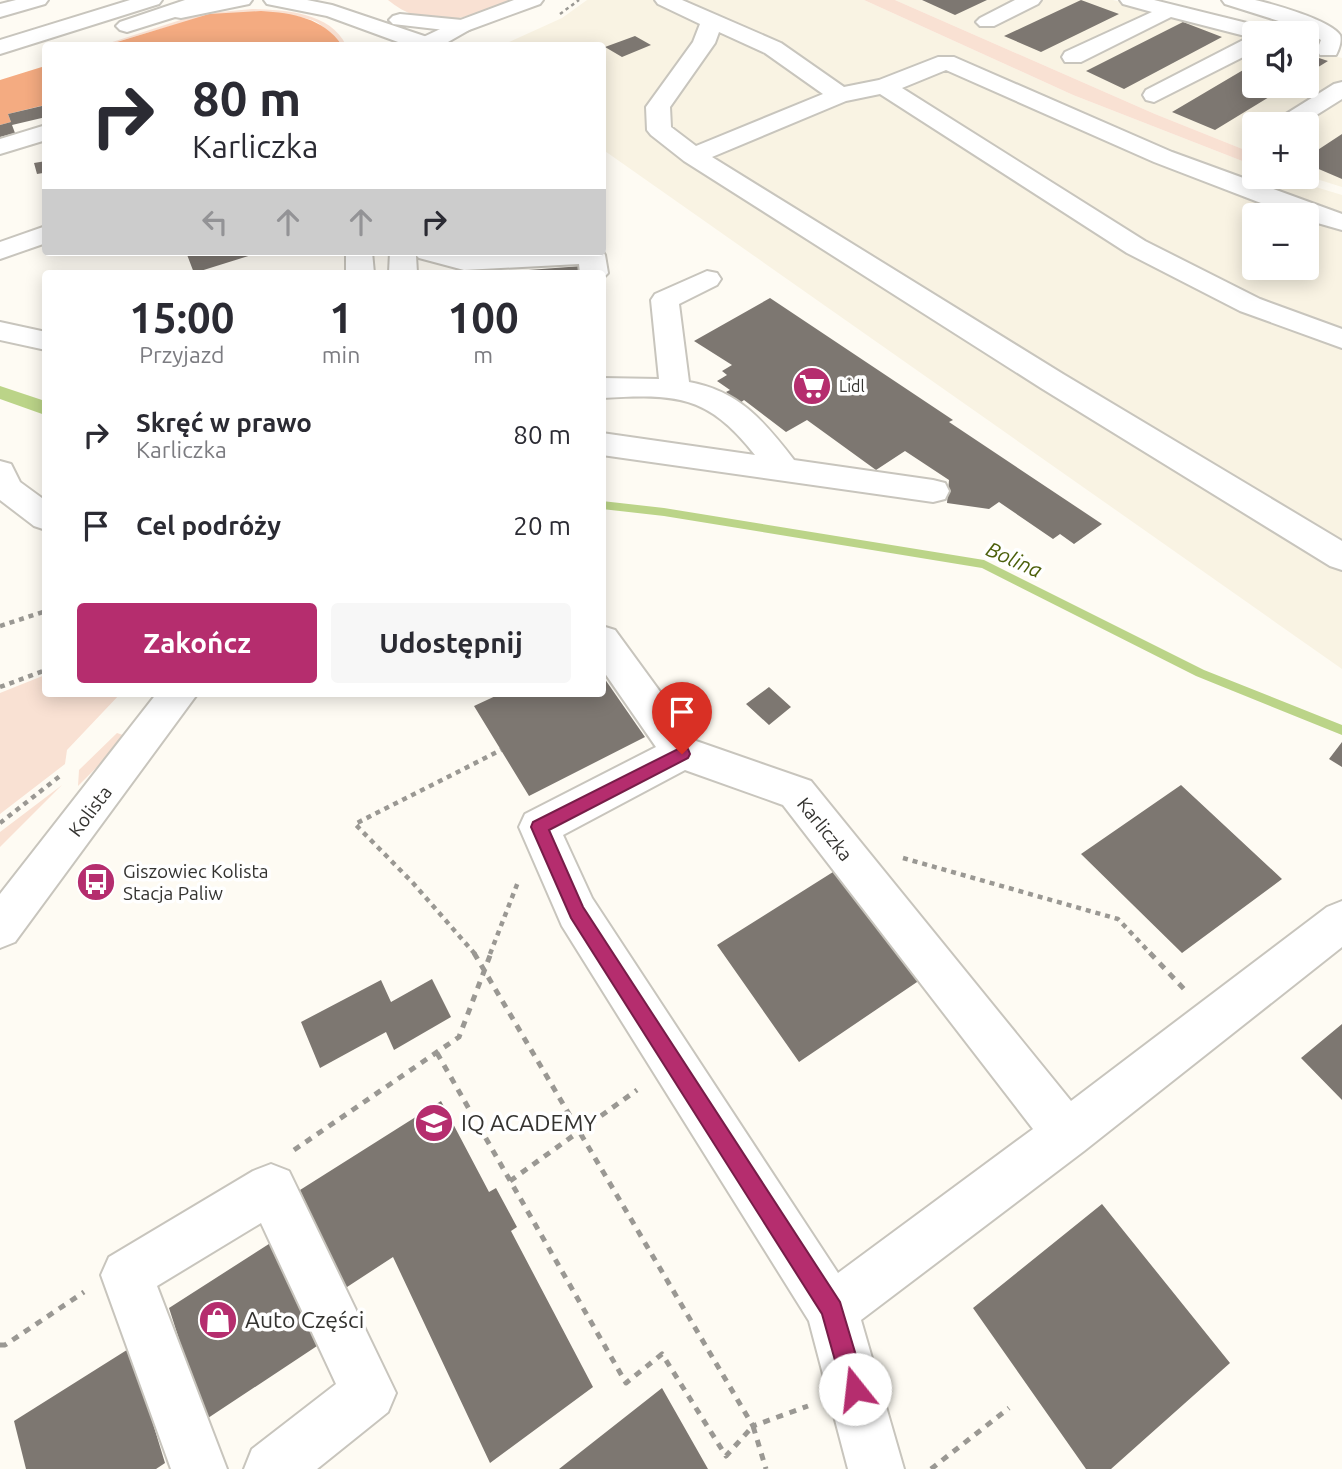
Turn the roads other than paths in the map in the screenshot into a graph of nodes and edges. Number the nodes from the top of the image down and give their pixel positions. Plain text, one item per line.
1 (38, 0) edge
2 (88, 0) edge
3 (205, 0) edge
4 (242, 0) edge
5 (274, 0) edge
6 (665, 0) edge
7 (1031, 0) edge
8 (1130, 0) edge
9 (1233, 0) edge
10 (543, 3) edge
11 (153, 8) edge
12 (1167, 9) junction
13 (0, 11) edge
14 (1199, 18) junction
15 (712, 21) junction
16 (987, 22) dead end
17 (0, 27) edge
18 (1242, 29) edge
19 (460, 36) edge
20 (74, 42) edge
21 (419, 42) edge
22 (424, 42) edge
23 (438, 42) edge
24 (0, 47) edge
25 (1242, 49) edge
26 (1326, 49) edge
27 (42, 53) edge
28 (1073, 57) dead end
29 (0, 66) edge
30 (884, 86) junction
31 (1342, 89) edge
32 (1154, 94) dead end
33 (840, 95) junction
34 (1305, 112) edge
35 (42, 133) edge
36 (0, 147) edge
37 (693, 156) junction
38 (1342, 222) edge
39 (42, 235) edge
40 (0, 251) edge
41 (438, 256) edge
42 (582, 256) edge
43 (467, 268) edge
44 (707, 279) dead end
45 (0, 331) edge
46 (1342, 339) edge
47 (42, 340) edge
48 (606, 379) edge
49 (675, 390) junction
50 (606, 445) edge
51 (0, 471) edge
52 (784, 471) junction
53 (933, 491) dead end
54 (42, 515) edge
55 (1342, 558) edge
56 (606, 645) edge
57 (176, 697) edge
58 (682, 754) junction
59 (1342, 921) edge
60 (0, 928) edge
61 (1067, 1134) junction
62 (832, 1310) junction
63 (200, 1469) edge
64 (272, 1469) edge
65 (876, 1469) edge

1 - 13 street
2 - 17 street
3 - 11 street
4 - 11 street
5 - 21 street
6 - 15 street
7 - 16 street
8 - 12 street
9 - 14 street
9 - 26 street
10 - 19 street
11 - 20 street
11 - 24 street
12 - 14 street
12 - 28 street
14 - 18 street
15 - 33 street
15 - 37 street
19 - 22 street
19 - 23 street
25 - 32 street
27 - 29 street
30 - 33 street
30 - 38 street
30 - 46 street
31 - 34 street
33 - 37 street
35 - 36 street
37 - 55 street
39 - 40 street
41 - 43 street
42 - 43 street
44 - 49 street
45 - 47 street
48 - 49 street
49 - 52 street
50 - 52 street
51 - 54 street
52 - 53 street
56 - 58 street
57 - 60 street, Kolista
58 - 61 street, Karliczka
58 - 62 street
59 - 61 street
61 - 62 street
62 - 65 street
63 - 64 street

